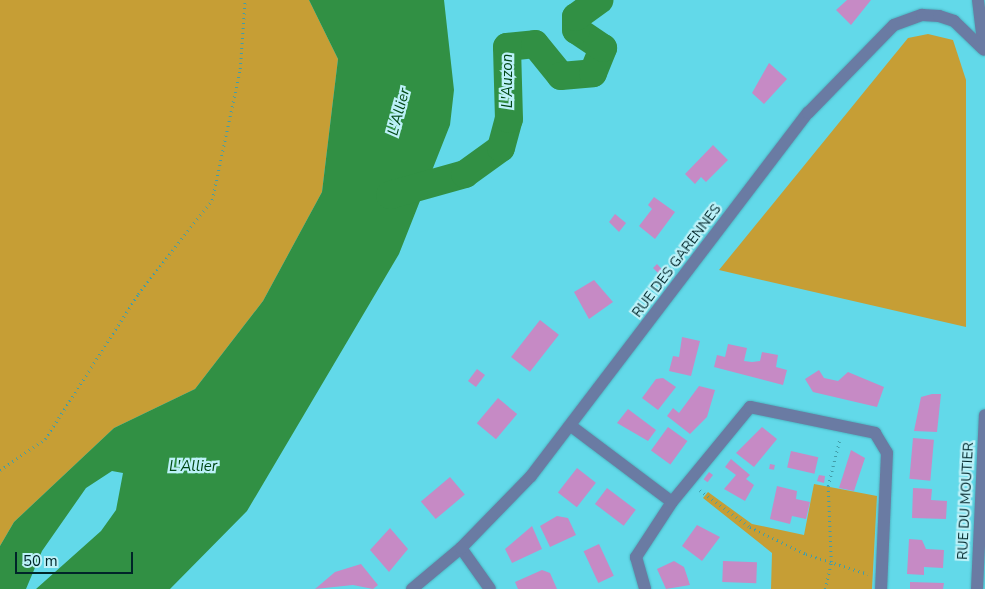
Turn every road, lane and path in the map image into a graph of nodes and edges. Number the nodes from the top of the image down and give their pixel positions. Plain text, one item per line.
1 (245, 0) edge
2 (978, 0) edge
3 (984, 52) edge
4 (985, 415) edge
5 (843, 425) junction
6 (571, 426) junction
7 (0, 470) edge
8 (688, 482) junction
9 (672, 502) junction
10 (461, 548) junction
11 (831, 562) junction
12 (881, 584) edge
13 (412, 589) edge
14 (490, 589) edge
15 (645, 589) edge
16 (825, 589) edge
17 (977, 589) edge

1 - 7 path
2 - 3 street
3 - 6 street, RUE DES GARENNES
4 - 17 street, RUE DU MOUTIER
5 - 8 street
5 - 11 path
5 - 12 street
6 - 9 street
6 - 10 street, RUE DES GARENNES
8 - 9 street
8 - 11 path
9 - 15 street
10 - 13 street, RUE DES GARENNES
10 - 14 street
11 - 12 path
11 - 16 path

